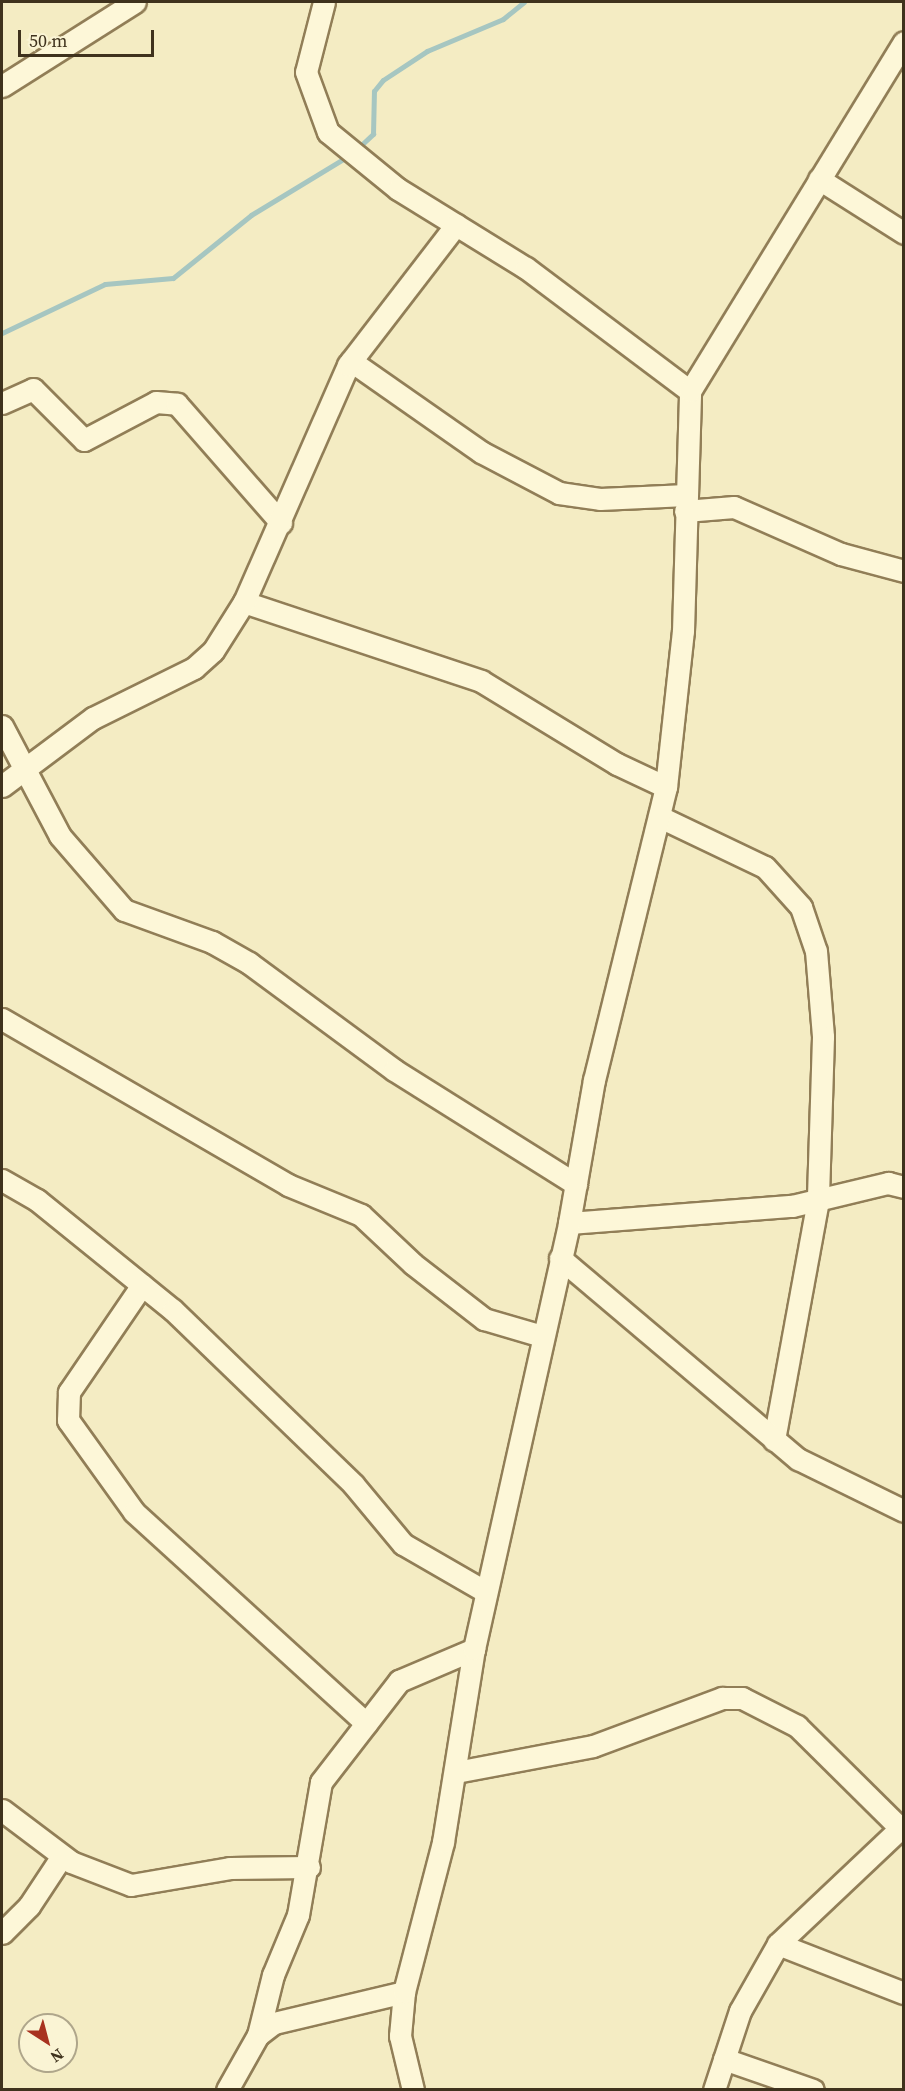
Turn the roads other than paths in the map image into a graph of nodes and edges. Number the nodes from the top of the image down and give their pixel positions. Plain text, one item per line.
1 (135, 2) edge
2 (324, 2) edge
3 (903, 42) edge
4 (2, 86) edge
5 (819, 179) junction
6 (456, 225) junction
7 (903, 232) edge
8 (351, 361) junction
9 (690, 391) junction
10 (2, 403) edge
11 (686, 503) junction
12 (281, 523) junction
13 (903, 571) edge
14 (244, 602) junction
15 (2, 726) edge
16 (26, 768) junction
17 (2, 786) edge
18 (666, 787) junction
19 (660, 817) junction
20 (2, 1019) edge
21 (2, 1180) edge
22 (576, 1184) junction
23 (903, 1187) edge
24 (818, 1200) junction
25 (569, 1223) junction
26 (560, 1258) junction
27 (142, 1284) junction
28 (542, 1336) junction
29 (774, 1440) junction
30 (903, 1511) edge
31 (486, 1592) junction
32 (474, 1649) junction
33 (366, 1723) junction
34 (456, 1772) junction
35 (2, 1810) edge
36 (902, 1826) edge
37 (62, 1856) junction
38 (309, 1867) junction
39 (2, 1933) edge
40 (778, 1944) junction
41 (404, 1992) junction
42 (903, 1993) edge
43 (258, 2035) junction
44 (724, 2059) junction
45 (227, 2090) edge
46 (413, 2090) edge
47 (714, 2090) edge
48 (813, 2090) edge

1 - 4 street
2 - 6 street
3 - 5 street
5 - 7 street
5 - 9 street
6 - 8 street
6 - 9 street
8 - 11 street
8 - 12 street
9 - 11 street
10 - 12 street
11 - 13 street
11 - 18 street
12 - 14 street
14 - 16 street
14 - 18 street
15 - 16 street
16 - 17 street
16 - 22 street
18 - 19 street
19 - 22 street
19 - 24 street
20 - 28 street
21 - 27 street
22 - 25 street
23 - 24 street
24 - 25 street
24 - 29 street
25 - 26 street
26 - 28 street
26 - 29 street
27 - 31 street
27 - 33 street
28 - 31 street
29 - 30 street
31 - 32 street
32 - 33 street
32 - 34 street
33 - 38 street
34 - 36 street
34 - 41 street
35 - 37 street
36 - 40 street
37 - 38 street
37 - 39 street
38 - 43 street
40 - 42 street
40 - 44 street
41 - 43 street
41 - 46 street
43 - 45 street
44 - 47 street
44 - 48 street

